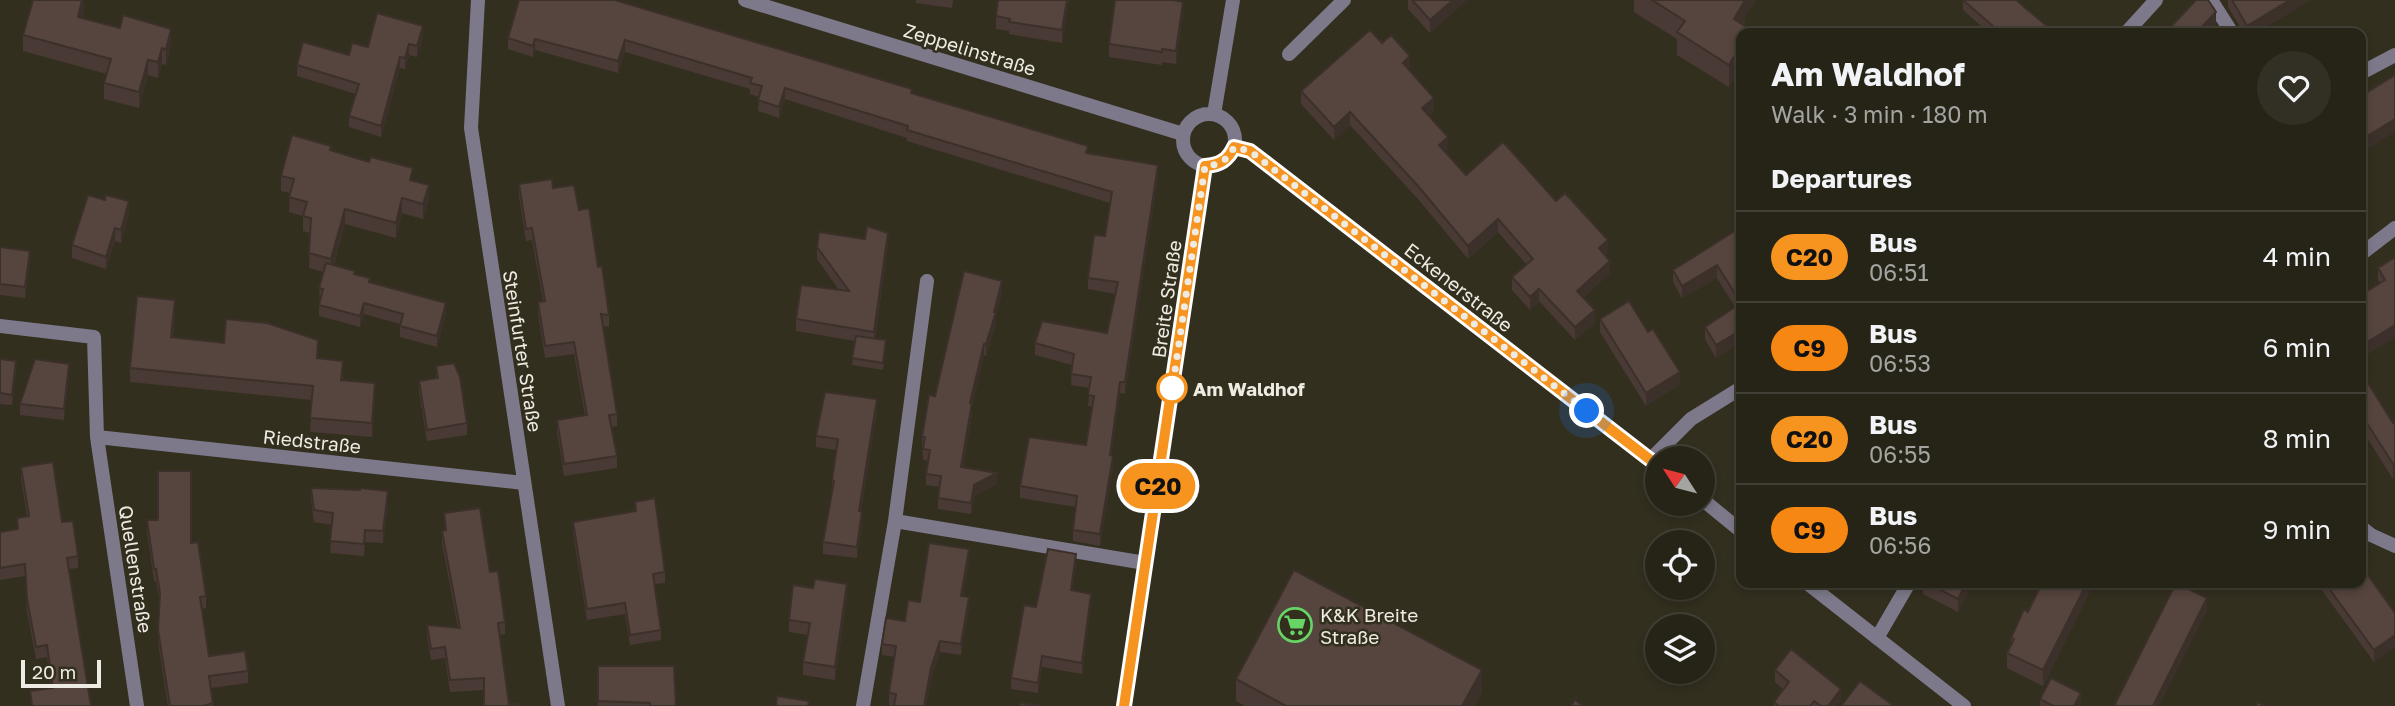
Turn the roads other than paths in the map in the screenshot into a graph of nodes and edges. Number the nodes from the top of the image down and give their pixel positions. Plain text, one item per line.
1 (478, 0) edge
2 (745, 0) edge
3 (1233, 0) edge
4 (1344, 0) edge
5 (2156, 0) edge
6 (2211, 0) edge
7 (2131, 28) edge
8 (2229, 28) edge
9 (1289, 54) dead end
10 (2395, 55) edge
11 (2366, 70) edge
12 (1214, 114) junction
13 (1183, 134) junction
14 (1234, 147) junction
15 (1205, 166) junction
16 (2395, 228) edge
17 (2366, 250) edge
18 (928, 281) dead end
19 (0, 326) edge
20 (1736, 391) edge
21 (97, 437) junction
22 (1668, 446) edge
23 (1645, 455) edge
24 (524, 483) junction
25 (1715, 510) edge
26 (895, 520) junction
27 (1736, 527) edge
28 (2366, 531) edge
29 (2395, 546) edge
30 (1145, 563) junction
31 (1813, 588) edge
32 (1906, 588) edge
33 (1877, 638) junction
34 (137, 706) edge
35 (558, 706) edge
36 (863, 706) edge
37 (1124, 706) edge
38 (1964, 706) edge

1 - 24 street, Steinfurter Straße
2 - 13 street, Zeppelinstraße
3 - 12 street
4 - 9 street
5 - 7 street
6 - 8 street
10 - 11 street
12 - 13 street
12 - 14 street
13 - 15 street
14 - 15 street
14 - 23 street, Eckenerstraße
15 - 30 street, Breite Straße
16 - 17 street
18 - 26 street
19 - 21 street, Quellenstraße
20 - 22 street
21 - 24 street, Riedstraße
21 - 34 street, Quellenstraße
24 - 35 street, Steinfurter Straße
25 - 27 street
26 - 30 street
26 - 36 street
28 - 29 street
30 - 37 street, Breite Straße
31 - 33 street
32 - 33 street
33 - 38 street

